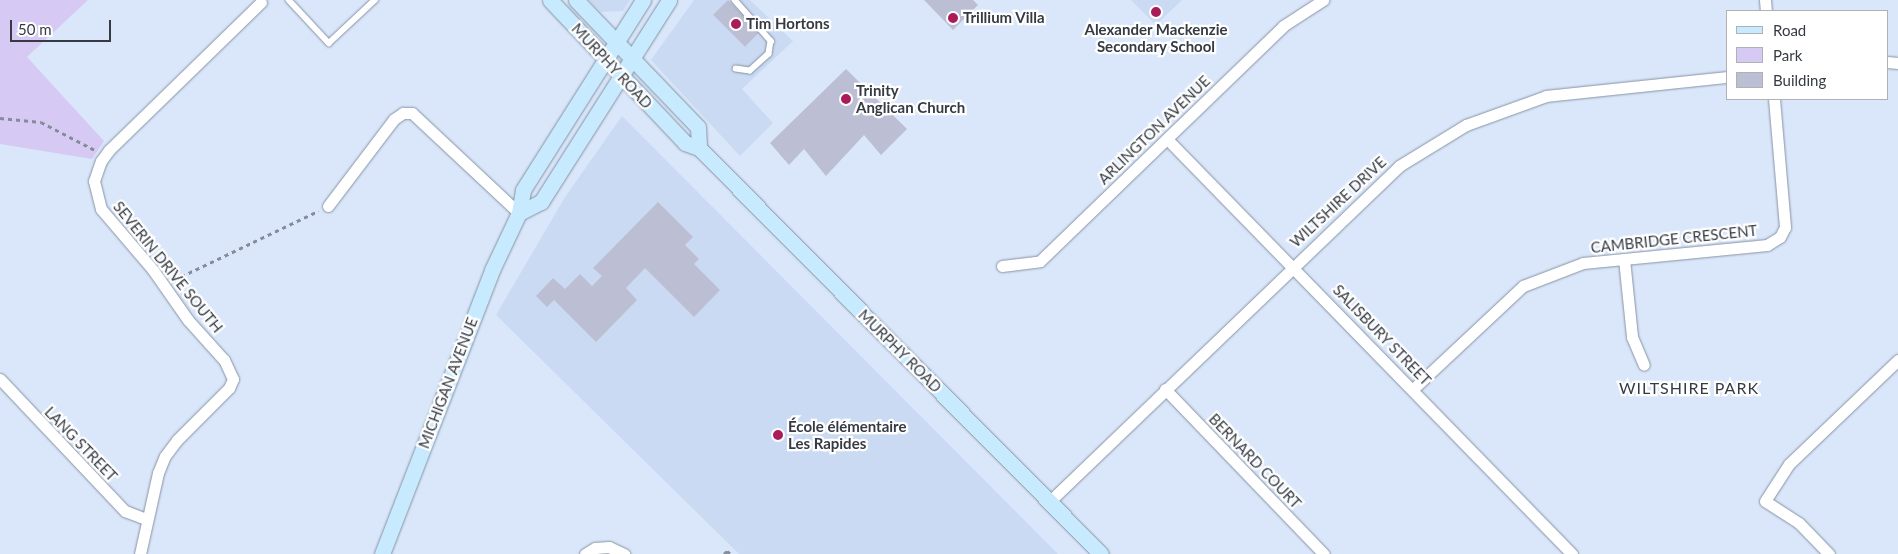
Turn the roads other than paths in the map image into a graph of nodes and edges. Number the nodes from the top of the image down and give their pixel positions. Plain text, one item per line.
1 (289, 0) edge
2 (375, 0) edge
3 (550, 0) edge
4 (576, 0) edge
5 (644, 0) edge
6 (669, 0) edge
7 (735, 0) edge
8 (1322, 0) edge
9 (261, 2) dead end
10 (616, 42) junction
11 (605, 59) junction
12 (634, 59) junction
13 (736, 68) dead end
14 (621, 77) junction
15 (1726, 77) edge
16 (1774, 100) edge
17 (1167, 139) junction
18 (699, 148) junction
19 (328, 206) road end
20 (519, 214) junction
21 (1624, 259) junction
22 (1002, 266) dead end
23 (1293, 266) junction
24 (1898, 361) edge
25 (1644, 365) dead end
26 (0, 379) edge
27 (1165, 389) junction
28 (1413, 389) junction
29 (1050, 501) junction
30 (146, 520) junction
31 (140, 554) edge
32 (382, 554) edge
33 (585, 554) edge
34 (624, 554) edge
35 (1101, 554) edge
36 (1324, 554) edge
37 (1572, 554) edge
38 (1828, 554) edge

1 - 2 lane
3 - 11 street, MURPHY ROAD
4 - 10 street, MURPHY ROAD
5 - 10 street, MICHIGAN AVENUE
6 - 12 street
7 - 13 lane
8 - 17 street, ARLINGTON AVENUE
9 - 30 street, SEVERIN DRIVE SOUTH
10 - 11 street, MICHIGAN AVENUE
10 - 12 street, MURPHY ROAD
11 - 14 street, MURPHY ROAD
11 - 20 street, MICHIGAN AVENUE
12 - 14 street
12 - 18 street, MURPHY ROAD
14 - 18 street, MURPHY ROAD
14 - 20 street
15 - 23 street, WILTSHIRE DRIVE
16 - 21 street, CAMBRIDGE CRESCENT
17 - 22 street, ARLINGTON AVENUE
17 - 23 street, SALISBURY STREET
18 - 29 street, MURPHY ROAD
19 - 20 street
20 - 32 street, MICHIGAN AVENUE
21 - 25 street
21 - 28 street, CAMBRIDGE CRESCENT
23 - 27 street, WILTSHIRE DRIVE
23 - 28 street, SALISBURY STREET
24 - 38 street
26 - 30 street, LANG STREET
27 - 29 street, WILTSHIRE DRIVE
27 - 36 street, BERNARD COURT
28 - 37 street, SALISBURY STREET
29 - 35 street, MURPHY ROAD
30 - 31 street, SEVERIN DRIVE SOUTH
33 - 34 street

